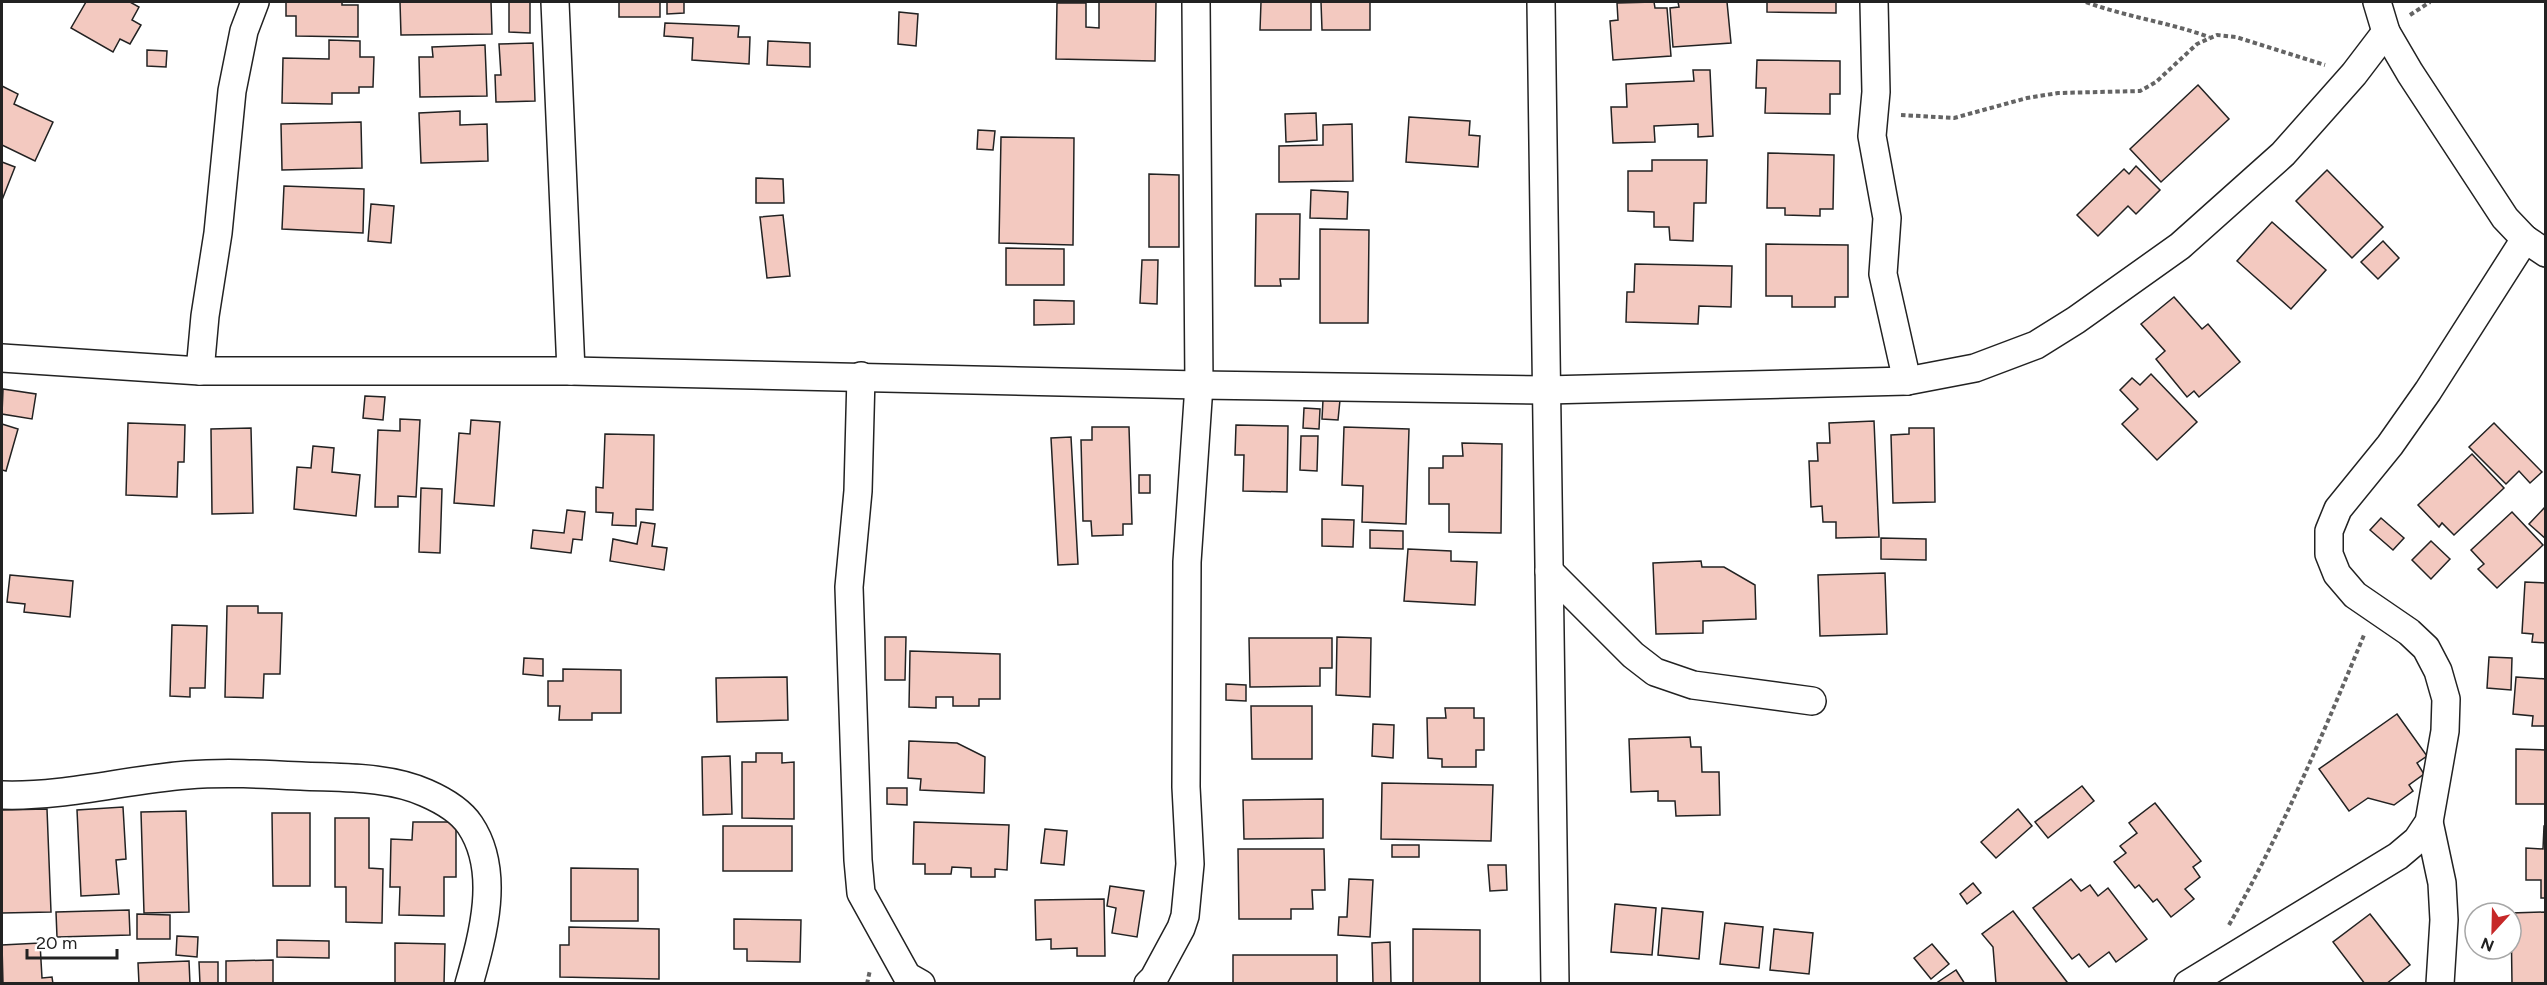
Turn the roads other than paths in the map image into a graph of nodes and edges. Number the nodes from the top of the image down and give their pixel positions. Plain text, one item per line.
1 (255, 2) edge
2 (555, 2) edge
3 (1196, 2) edge
4 (1541, 2) edge
5 (1874, 2) edge
6 (2377, 2) edge
7 (2386, 32) junction
8 (2535, 246) edge
9 (2, 358) edge
10 (201, 371) junction
11 (571, 371) junction
12 (861, 376) junction
13 (1907, 381) junction
14 (1199, 386) junction
15 (1546, 390) junction
16 (1549, 570) junction
17 (1812, 701) dead end
18 (2, 795) edge
19 (2429, 822) junction
20 (1153, 982) edge
21 (469, 984) edge
22 (921, 984) edge
23 (1555, 984) edge
24 (2188, 984) edge
25 (2440, 984) edge

1 - 10 street
2 - 11 street
3 - 14 street
4 - 15 street
5 - 13 street
6 - 7 street
7 - 8 street
7 - 13 street
8 - 19 street
9 - 10 street
10 - 11 street
11 - 12 street
12 - 14 street
12 - 22 street
13 - 15 street
14 - 15 street
14 - 20 street
15 - 16 street
16 - 17 street
16 - 23 street
18 - 21 street
19 - 24 street
19 - 25 street

